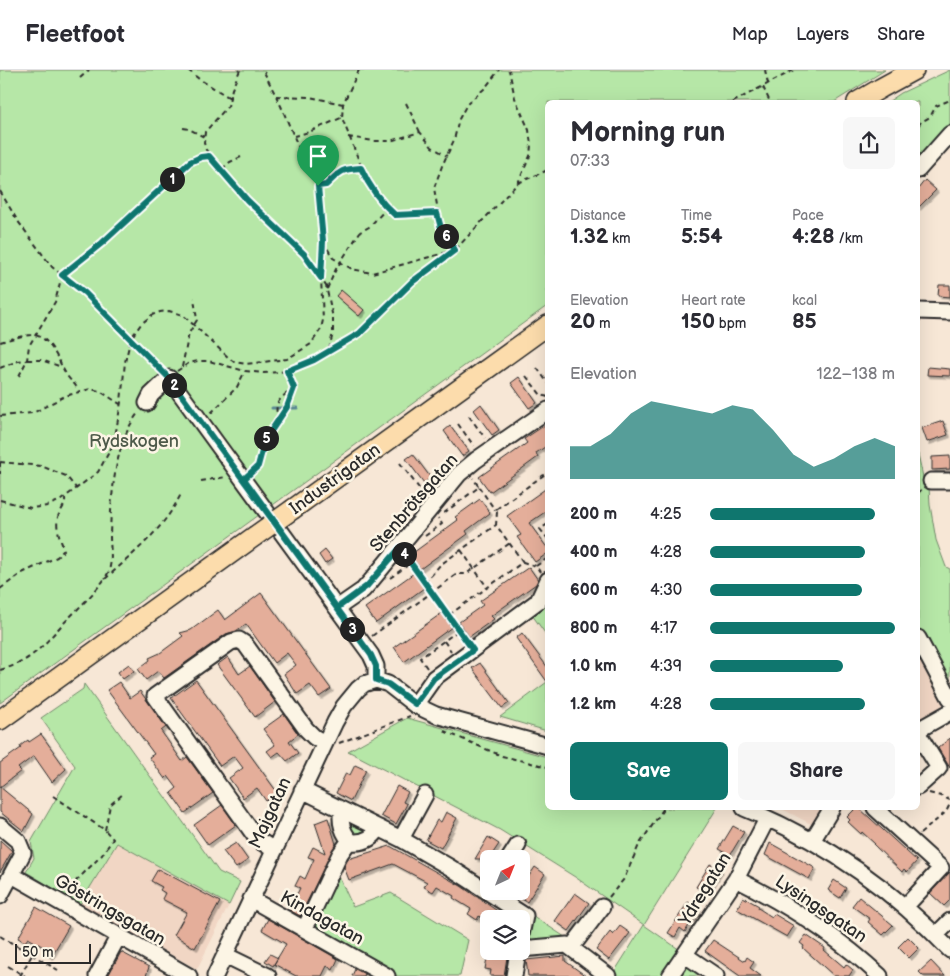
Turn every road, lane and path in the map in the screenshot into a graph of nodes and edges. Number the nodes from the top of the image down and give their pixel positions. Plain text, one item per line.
1 (89, 70) edge
2 (188, 70) edge
3 (240, 70) edge
4 (262, 70) edge
5 (359, 70) edge
6 (498, 70) edge
7 (509, 70) edge
8 (765, 70) edge
9 (794, 70) edge
10 (914, 70) edge
11 (80, 78) dead end
12 (768, 84) junction
13 (763, 87) junction
14 (276, 96) junction
15 (230, 98) junction
16 (737, 100) edge
17 (769, 100) edge
18 (860, 100) edge
19 (950, 100) edge
20 (406, 103) dead end
21 (343, 104) junction
22 (342, 118) junction
23 (920, 123) edge
24 (183, 128) dead end
25 (420, 132) junction
26 (950, 134) edge
27 (294, 136) junction
28 (204, 137) junction
29 (348, 137) junction
30 (209, 156) junction
31 (447, 156) junction
32 (241, 158) dead end
33 (361, 168) junction
34 (920, 168) edge
35 (222, 169) junction
36 (545, 171) edge
37 (518, 183) junction
38 (318, 186) junction
39 (0, 191) edge
40 (387, 208) junction
41 (437, 213) junction
42 (323, 241) junction
43 (455, 250) junction
44 (341, 262) junction
45 (62, 275) junction
46 (321, 278) junction
47 (327, 289) junction
48 (194, 298) dead end
49 (920, 311) edge
50 (950, 312) edge
51 (194, 324) junction
52 (545, 327) edge
53 (34, 336) junction
54 (131, 338) junction
55 (0, 342) edge
56 (328, 352) junction
57 (27, 360) junction
58 (62, 367) junction
59 (182, 367) junction
60 (0, 368) edge
61 (537, 368) dead end
62 (245, 371) junction
63 (287, 371) junction
64 (19, 376) dead end
65 (526, 376) dead end
66 (169, 378) junction
67 (545, 379) edge
68 (294, 388) junction
69 (79, 393) junction
70 (545, 396) edge
71 (147, 403) joint
72 (120, 404) junction
73 (545, 412) edge
74 (0, 416) edge
75 (469, 416) dead end
76 (278, 421) junction
77 (202, 422) junction
78 (458, 424) dead end
79 (487, 453) junction
80 (0, 462) edge
81 (400, 463) dead end
82 (465, 469) junction
83 (0, 474) edge
84 (545, 474) edge
85 (241, 476) junction
86 (202, 480) dead end
87 (931, 481) dead end
88 (950, 481) edge
89 (479, 487) junction
90 (76, 488) junction
91 (181, 494) dead end
92 (65, 497) junction
93 (0, 500) edge
94 (495, 510) junction
95 (436, 511) junction
96 (496, 525) junction
97 (545, 526) edge
98 (545, 535) edge
99 (510, 543) junction
100 (400, 548) junction
101 (461, 550) junction
102 (545, 560) edge
103 (523, 562) junction
104 (536, 566) junction
105 (474, 568) junction
106 (545, 578) edge
107 (104, 580) junction
108 (425, 583) junction
109 (545, 586) edge
110 (488, 587) junction
111 (0, 589) edge
112 (432, 593) junction
113 (337, 608) junction
114 (449, 616) junction
115 (459, 630) junction
116 (920, 642) edge
117 (362, 643) junction
118 (473, 650) junction
119 (0, 670) edge
120 (434, 678) junction
121 (376, 680) junction
122 (950, 698) edge
123 (413, 710) junction
124 (950, 712) edge
125 (0, 720) edge
126 (439, 729) dead end
127 (920, 729) edge
128 (920, 737) edge
129 (328, 744) junction
130 (545, 745) edge
131 (545, 766) edge
132 (302, 790) junction
133 (921, 790) edge
134 (124, 793) dead end
135 (425, 795) dead end
136 (53, 796) dead end
137 (950, 800) edge
138 (950, 804) edge
139 (342, 810) junction
140 (663, 810) edge
141 (748, 810) edge
142 (831, 810) edge
143 (885, 811) edge
144 (767, 819) junction
145 (0, 826) edge
146 (379, 828) junction
147 (105, 830) junction
148 (401, 839) junction
149 (350, 840) junction
150 (812, 842) junction
151 (912, 842) junction
152 (518, 845) dead end
153 (274, 850) junction
154 (515, 850) edge
155 (12, 875) junction
156 (736, 879) junction
157 (480, 886) edge
158 (0, 896) edge
159 (250, 899) junction
160 (501, 900) edge
161 (62, 904) junction
162 (602, 907) joint
163 (905, 907) junction
164 (516, 910) edge
165 (950, 921) edge
166 (308, 922) dead end
167 (936, 935) junction
168 (0, 936) edge
169 (118, 937) junction
170 (571, 948) junction
171 (530, 949) edge
172 (950, 950) edge
173 (32, 955) junction
174 (225, 955) junction
175 (685, 955) junction
176 (518, 960) edge
177 (8, 966) dead end
178 (58, 970) dead end
179 (378, 974) edge
180 (21, 975) edge
181 (25, 976) edge
182 (97, 976) edge
183 (189, 976) edge
184 (215, 976) edge
185 (268, 976) edge
186 (514, 976) edge
187 (608, 976) edge
188 (670, 976) edge
189 (716, 976) edge
190 (880, 976) edge

1 - 11 path
2 - 15 path
3 - 15 path
4 - 14 path
5 - 21 path
6 - 31 path
7 - 37 path
8 - 12 path
9 - 12 path
10 - 18 main road
12 - 13 path
13 - 16 path
13 - 17 path
14 - 21 path
14 - 27 path
15 - 28 path
19 - 23 path
20 - 25 path
21 - 22 path
22 - 27 path
22 - 29 path
24 - 28 path
25 - 29 path
25 - 31 path
26 - 34 street
27 - 38 path
28 - 30 path
29 - 33 path
30 - 35 path
30 - 45 path
31 - 41 path
32 - 35 path
33 - 38 path
33 - 40 path
35 - 46 path
36 - 37 path
37 - 43 path
38 - 42 path
39 - 45 path
40 - 41 path
40 - 44 path
41 - 43 path
42 - 44 path
42 - 46 path
43 - 44 path
43 - 56 path
44 - 47 path
45 - 53 path
45 - 54 path
46 - 47 path
46 - 51 path
47 - 56 path
48 - 51 path
49 - 50 street
51 - 54 path
51 - 59 path
52 - 125 main road, Industrigatan, bridge
53 - 55 path
53 - 57 path
53 - 58 path
54 - 66 path
54 - 72 path
56 - 63 path
57 - 58 path
57 - 60 path
57 - 64 path
58 - 69 path
59 - 62 path
59 - 66 path
61 - 67 path
62 - 63 path
62 - 77 path
63 - 68 path
65 - 70 path
66 - 71 street
66 - 77 street
68 - 76 path
68 - 76 path
69 - 72 path
69 - 74 path
71 - 107 path
72 - 90 path
73 - 79 street, Stenbrötsgatan
75 - 79 path
76 - 85 path
77 - 85 street
78 - 79 path
79 - 82 street, Stenbrötsgatan
80 - 83 path
80 - 90 path
81 - 95 path
82 - 89 path
82 - 95 street, Stenbrötsgatan
84 - 94 path
85 - 86 path
85 - 113 street
87 - 88 street
89 - 94 path
89 - 95 path
90 - 92 path
91 - 107 path
92 - 93 path
92 - 111 path
94 - 96 path
95 - 100 street, Stenbrötsgatan
96 - 99 path
96 - 101 path
97 - 98 path
99 - 103 path
99 - 105 path
100 - 108 path
100 - 113 street, Stenbrötsgatan
101 - 105 path
101 - 108 path
102 - 104 path
103 - 104 path
103 - 110 path
104 - 106 path
105 - 110 path
105 - 112 path
107 - 119 path
108 - 112 path
109 - 118 street
110 - 114 path
112 - 114 path
112 - 117 path
113 - 117 street
114 - 115 path
115 - 118 path
115 - 120 path
116 - 122 street
117 - 121 street
118 - 120 street
120 - 123 street
121 - 123 street
121 - 129 street, Majgatan
123 - 129 path
123 - 130 street
124 - 127 street
126 - 131 path
128 - 133 street
129 - 132 street, Majgatan
129 - 153 street
132 - 139 street
132 - 153 street, Majgatan
133 - 137 path
134 - 147 path
135 - 148 street
136 - 147 path
138 - 151 path
139 - 146 street
139 - 149 street
140 - 162 path
141 - 144 street
142 - 150 street
143 - 151 street
144 - 150 street
144 - 156 street, Ydregatan
145 - 155 street
146 - 148 street
146 - 149 street
147 - 161 path
148 - 157 street
149 - 166 street
150 - 163 street
151 - 163 street
152 - 154 street
153 - 159 street, Majgatan
155 - 158 street
155 - 161 street, Göstringsgatan
156 - 175 street, Ydregatan
156 - 190 street, Lysingsgatan
159 - 174 street, Majgatan
159 - 179 street, Kindagatan
160 - 164 street
161 - 169 street, Göstringsgatan
162 - 170 street
163 - 167 street
165 - 167 street
167 - 172 street
168 - 173 path
169 - 182 street
169 - 183 street, Göstringsgatan
170 - 171 street
170 - 187 street
173 - 178 path
173 - 180 path
174 - 184 street, Majgatan
174 - 185 street
175 - 188 street, Ydregatan
175 - 189 street
176 - 186 street
177 - 180 path
180 - 181 path

